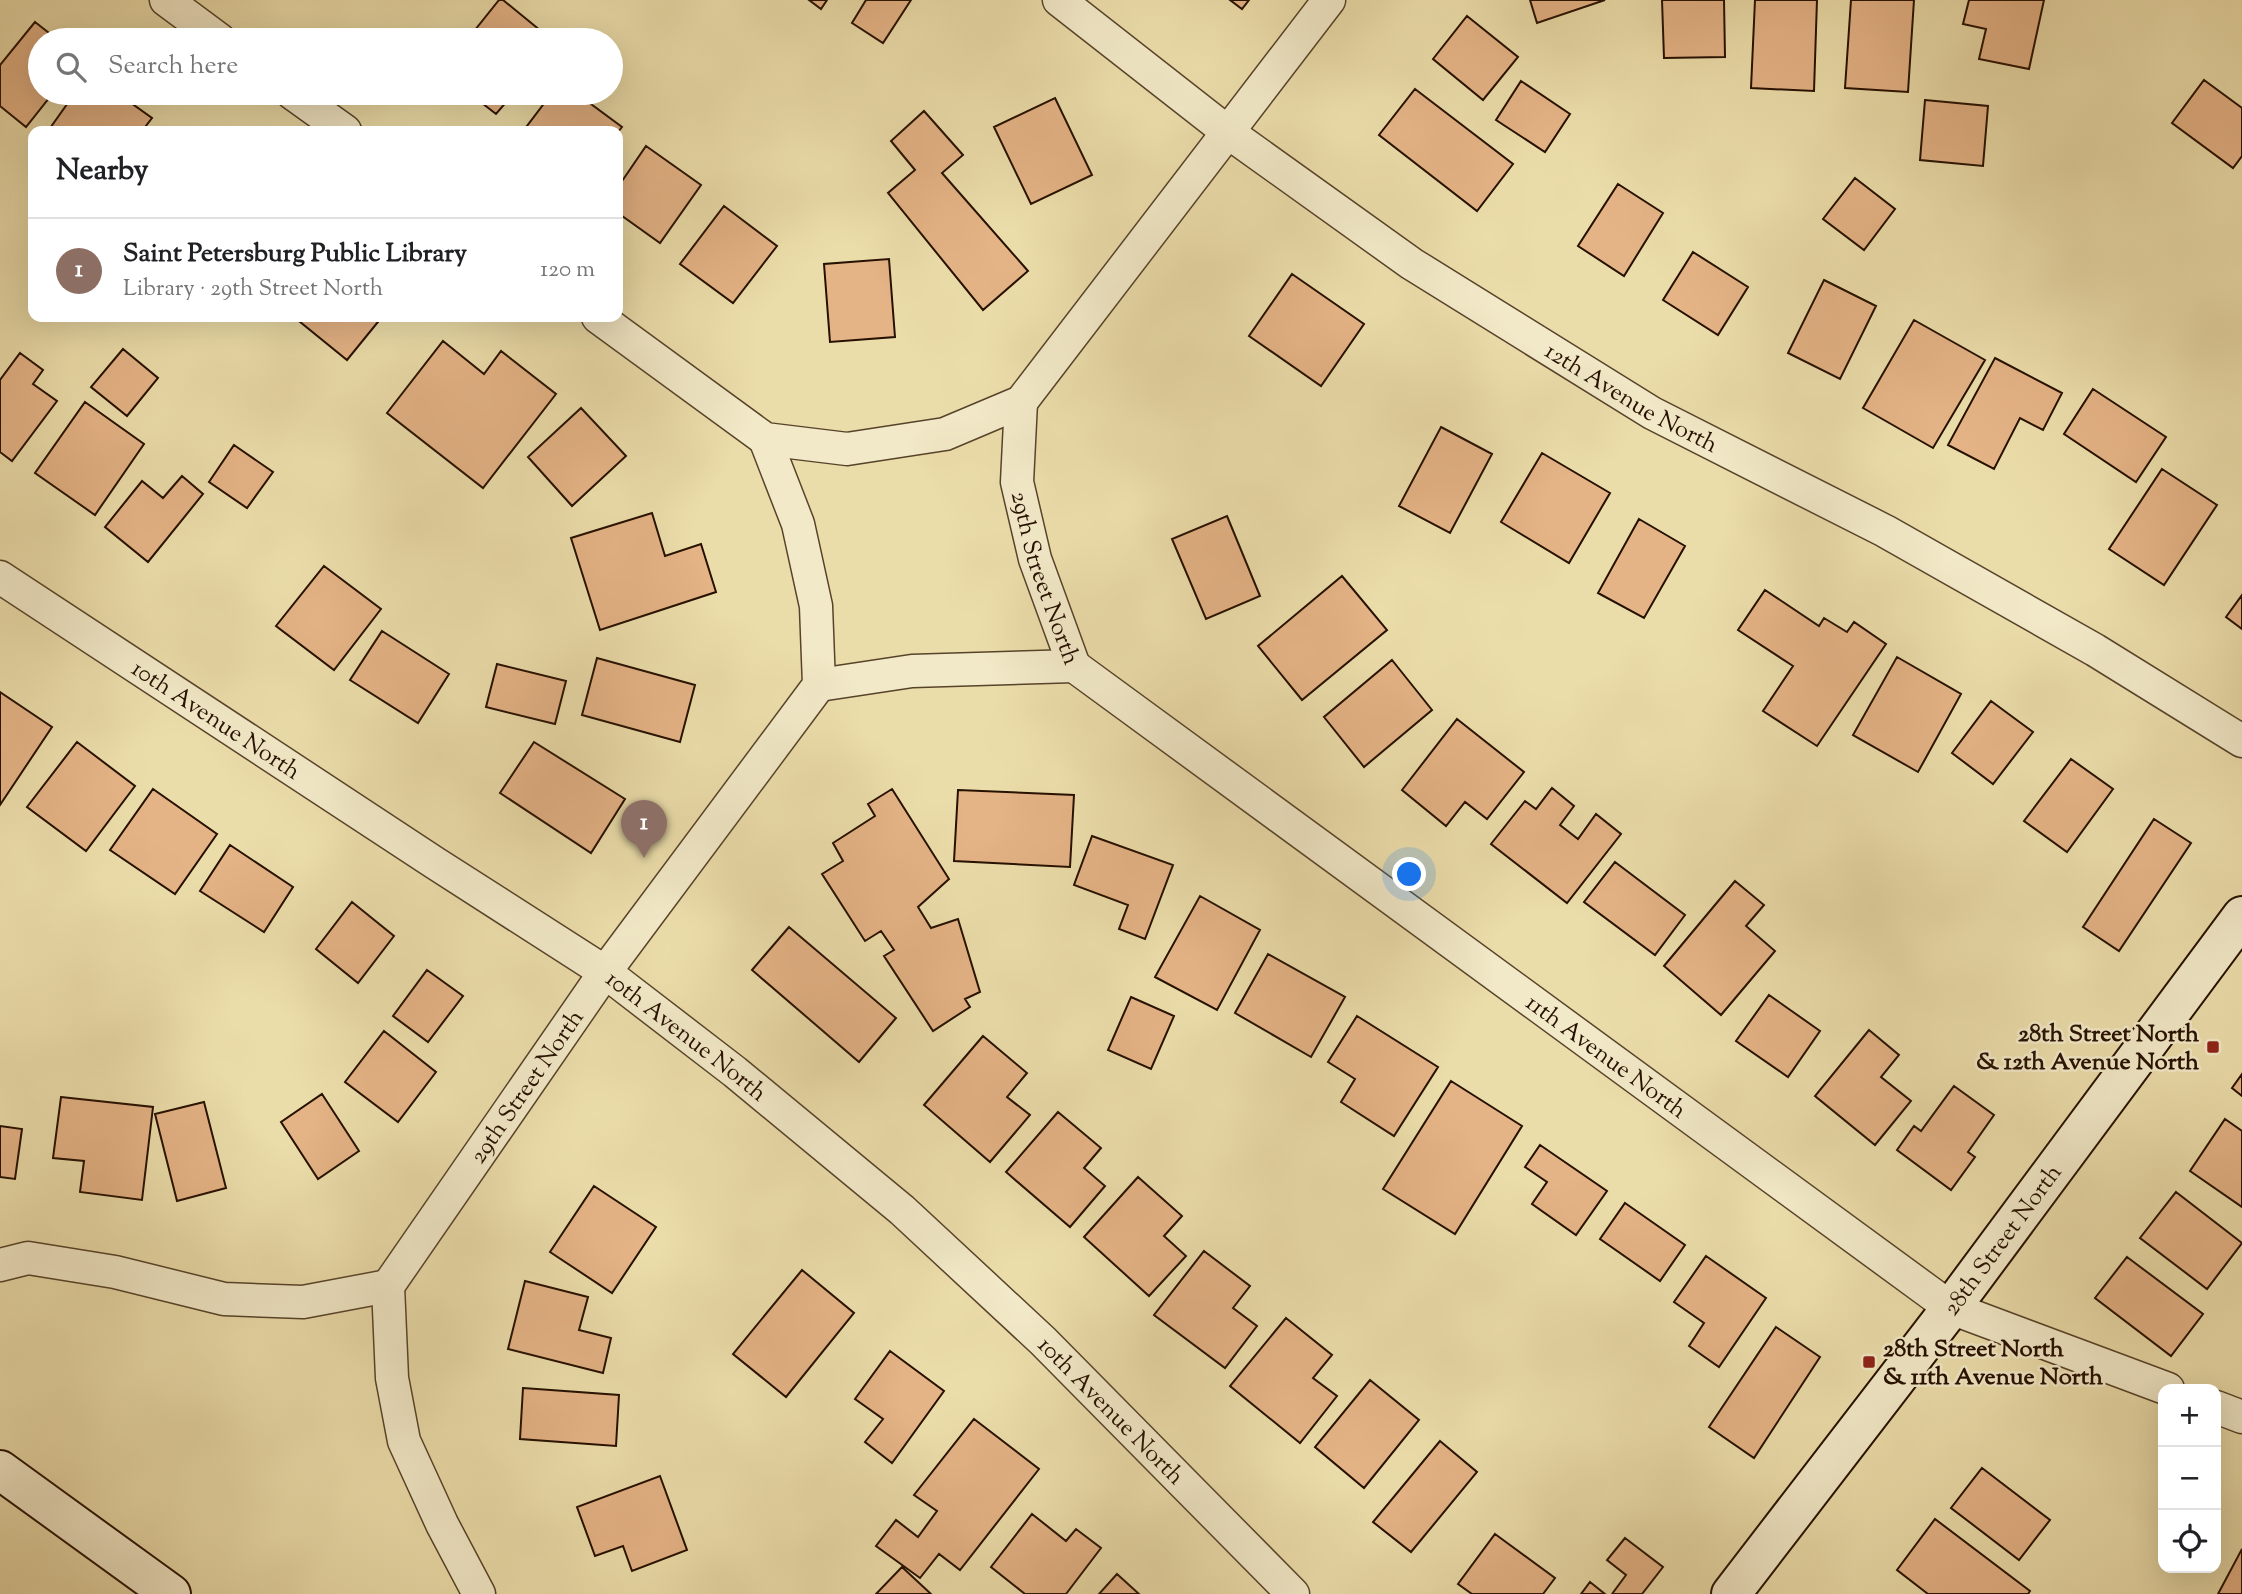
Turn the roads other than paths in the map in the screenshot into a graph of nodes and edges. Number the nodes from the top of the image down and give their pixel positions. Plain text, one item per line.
1 (166, 0) edge
2 (1059, 0) edge
3 (1329, 0) edge
4 (204, 28) edge
5 (309, 105) edge
6 (338, 126) edge
7 (1229, 132) junction
8 (605, 322) edge
9 (1021, 402) junction
10 (765, 439) junction
11 (0, 576) edge
12 (1074, 666) junction
13 (819, 685) junction
14 (2242, 740) edge
15 (2242, 916) edge
16 (605, 972) junction
17 (0, 1265) edge
18 (388, 1286) junction
19 (1951, 1308) junction
20 (2158, 1385) edge
21 (2221, 1409) edge
22 (2242, 1417) edge
23 (0, 1470) edge
24 (171, 1594) edge
25 (479, 1594) edge
26 (1293, 1594) edge
27 (1731, 1594) edge

1 - 4 street
2 - 7 street, 12th Avenue North
3 - 7 street
5 - 6 street
7 - 9 street
7 - 14 street, 12th Avenue North
8 - 10 street
9 - 10 street
9 - 12 street, 29th Street North
10 - 13 street
11 - 16 street, 10th Avenue North
12 - 13 street, 29th Street North
12 - 19 street, 11th Avenue North
13 - 16 street, 29th Street North
15 - 19 street, 28th Street North
16 - 18 street, 29th Street North
16 - 26 street, 10th Avenue North
17 - 18 street
18 - 25 street
19 - 20 street, 11th Avenue North
19 - 27 street, 28th Street North
21 - 22 street
23 - 24 street

